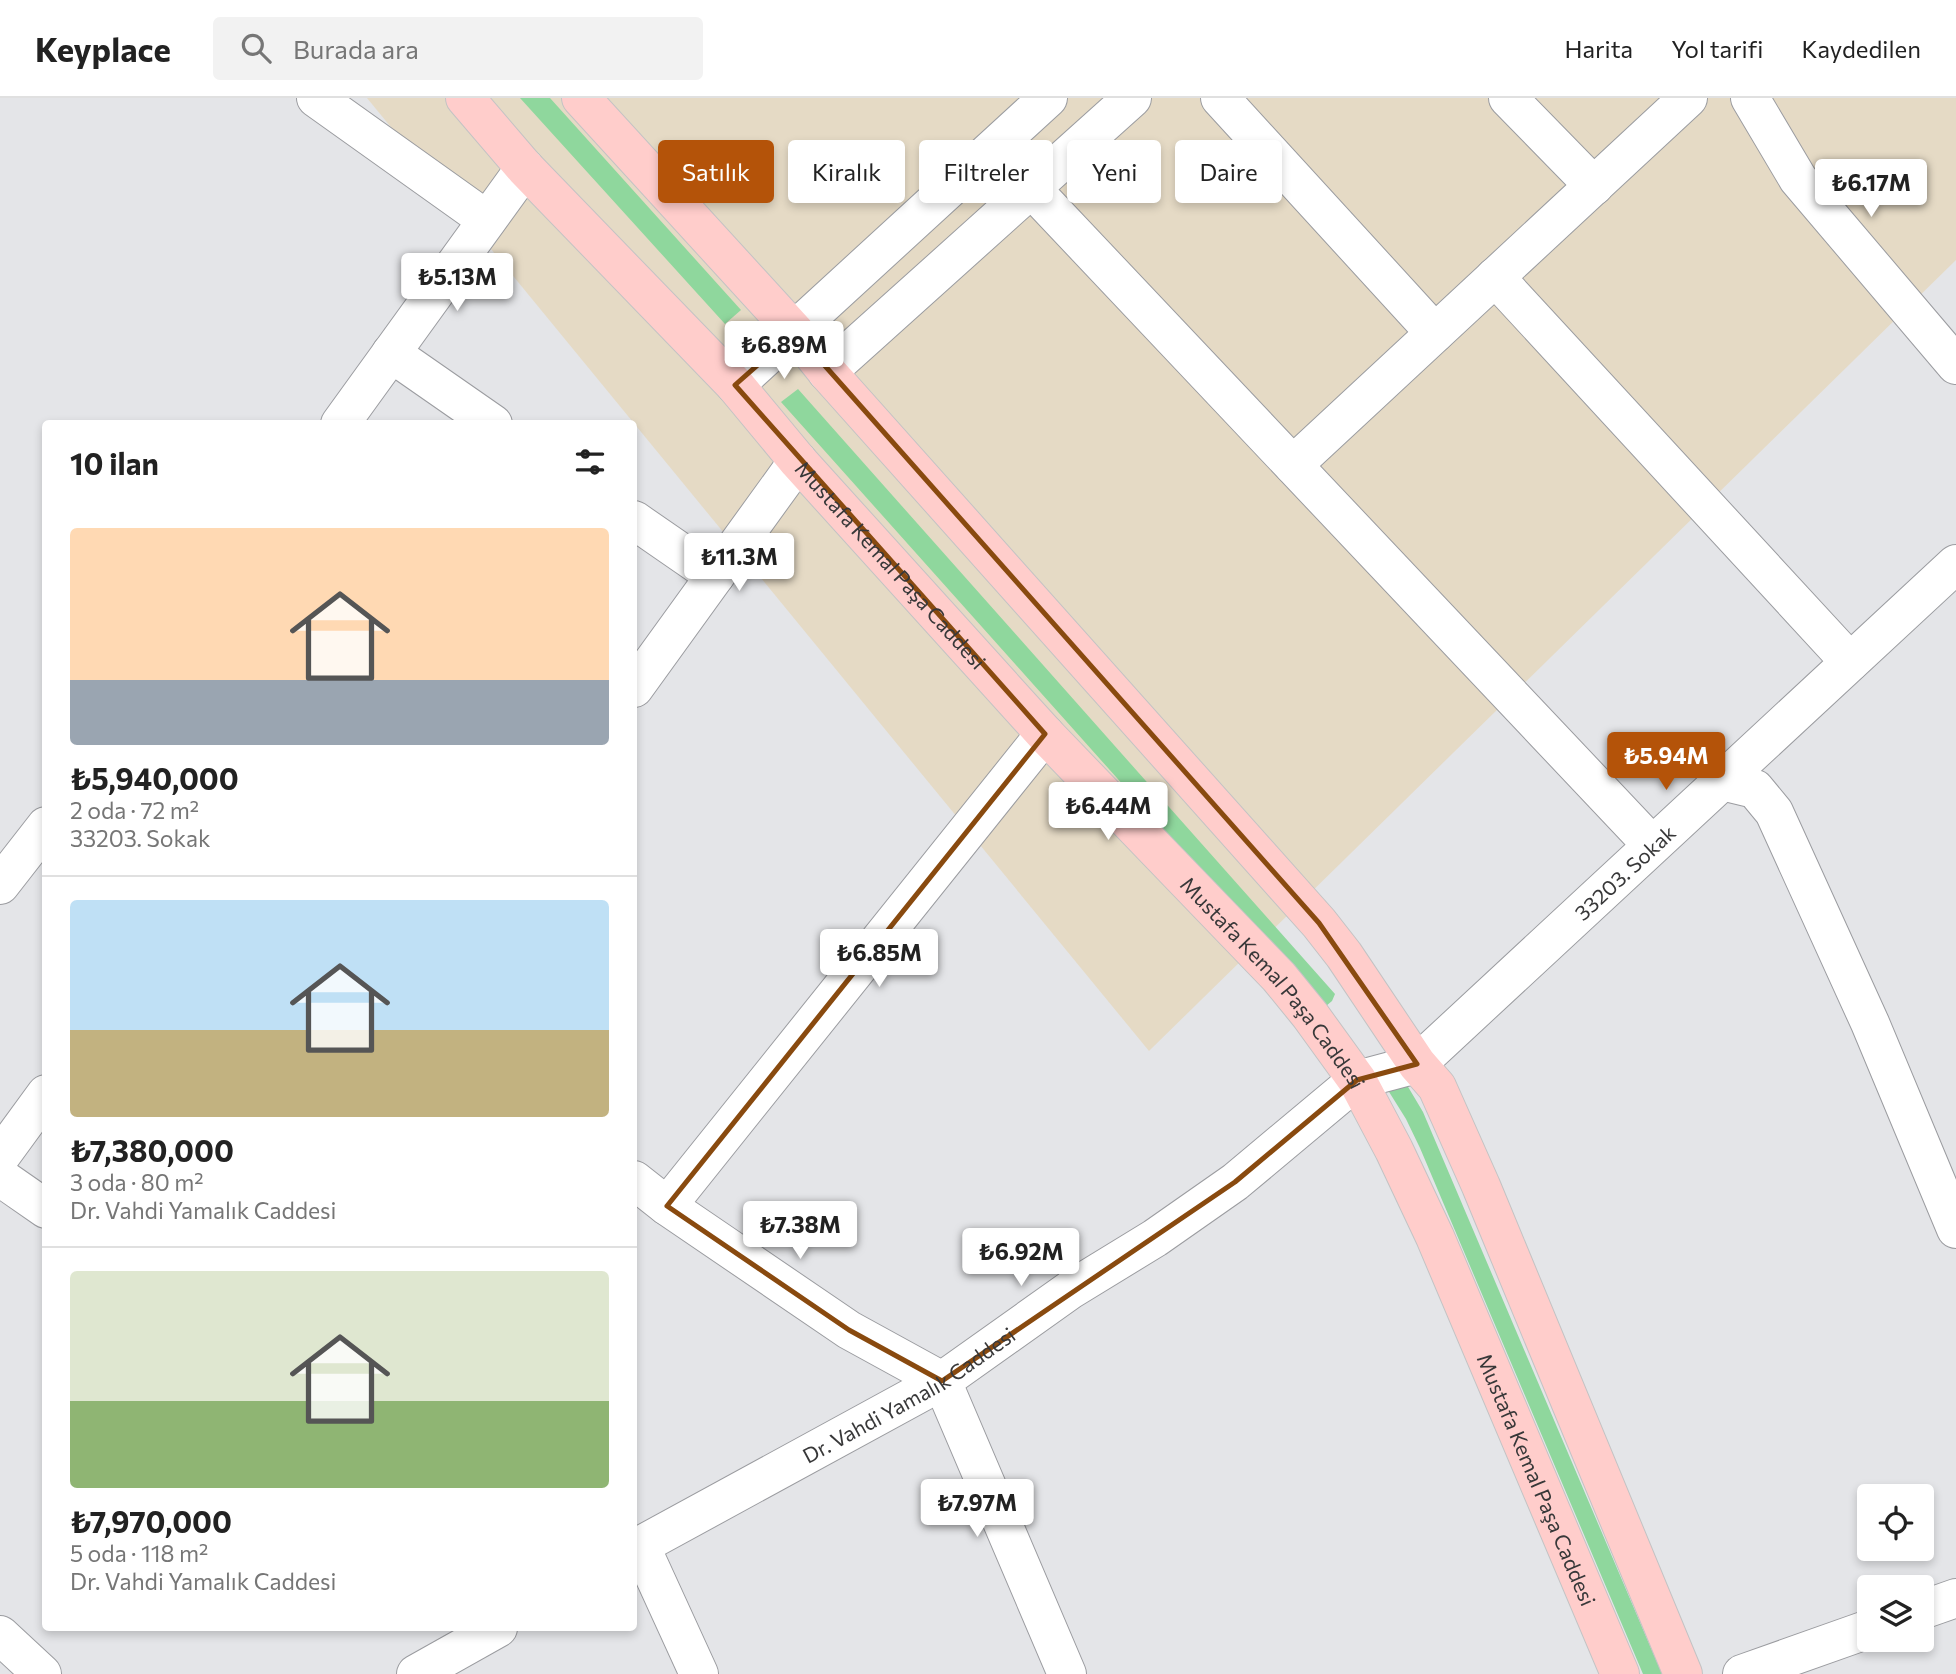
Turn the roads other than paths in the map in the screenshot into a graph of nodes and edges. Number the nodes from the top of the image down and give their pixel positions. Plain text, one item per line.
1 (316, 98) edge
2 (465, 98) edge
3 (581, 98) edge
4 (1132, 98) edge
5 (1220, 98) edge
6 (1508, 98) edge
7 (1688, 98) edge
8 (1750, 98) edge
9 (1045, 99) edge
10 (525, 168) junction
11 (1053, 168) edge
12 (1594, 186) junction
13 (1014, 203) edge
14 (1045, 203) edge
15 (487, 220) junction
16 (1495, 277) junction
17 (794, 332) junction
18 (1435, 333) junction
19 (391, 353) junction
20 (1956, 365) edge
21 (827, 372) junction
22 (735, 385) junction
23 (343, 420) edge
24 (488, 420) edge
25 (798, 461) junction
26 (1293, 465) junction
27 (637, 522) edge
28 (1956, 564) edge
29 (715, 576) junction
30 (1850, 662) junction
31 (637, 684) edge
32 (1045, 734) junction
33 (1722, 781) junction
34 (42, 831) edge
35 (1652, 845) junction
36 (0, 885) edge
37 (1417, 1064) junction
38 (1357, 1080) junction
39 (24, 1107) edge
40 (0, 1157) edge
41 (0, 1177) edge
42 (637, 1182) edge
43 (42, 1206) edge
44 (667, 1206) junction
45 (1956, 1229) edge
46 (942, 1381) junction
47 (637, 1547) edge
48 (1956, 1598) edge
49 (1934, 1606) edge
50 (493, 1631) edge
51 (1857, 1633) edge
52 (0, 1635) edge
53 (42, 1674) edge
54 (416, 1674) edge
55 (699, 1674) edge
56 (1067, 1674) edge
57 (1620, 1674) edge
58 (1683, 1674) edge
59 (1742, 1674) edge

1 - 15 street
2 - 10 main road, Mustafa Kemal Paşa Caddesi
3 - 17 main road
4 - 11 street
5 - 18 street
6 - 12 street
7 - 12 street
8 - 20 street
9 - 17 street
10 - 15 street
10 - 22 main road, Mustafa Kemal Paşa Caddesi
12 - 16 street
13 - 21 street
14 - 26 street
15 - 19 street
16 - 18 street
16 - 30 street
17 - 21 main road
17 - 22 street
18 - 26 street
19 - 23 street
19 - 24 street
21 - 37 main road
22 - 25 main road, Mustafa Kemal Paşa Caddesi
25 - 29 street
25 - 32 main road, Mustafa Kemal Paşa Caddesi
26 - 35 street
27 - 29 street
28 - 30 street, 33203. Sokak
29 - 31 street
30 - 33 street, 33203. Sokak
32 - 38 main road, Mustafa Kemal Paşa Caddesi
32 - 44 street
33 - 35 street, 33203. Sokak
33 - 45 street
34 - 36 street
35 - 37 street, 33203. Sokak
37 - 38 street, Dr. Vahdi Yamalık Caddesi
37 - 58 main road
38 - 46 street, Dr. Vahdi Yamalık Caddesi
38 - 57 main road, Mustafa Kemal Paşa Caddesi
39 - 40 street
41 - 43 street
42 - 44 street
44 - 46 street
46 - 47 street, Dr. Vahdi Yamalık Caddesi
46 - 56 street
47 - 55 street
48 - 49 street
50 - 54 street
51 - 59 street
52 - 53 street

